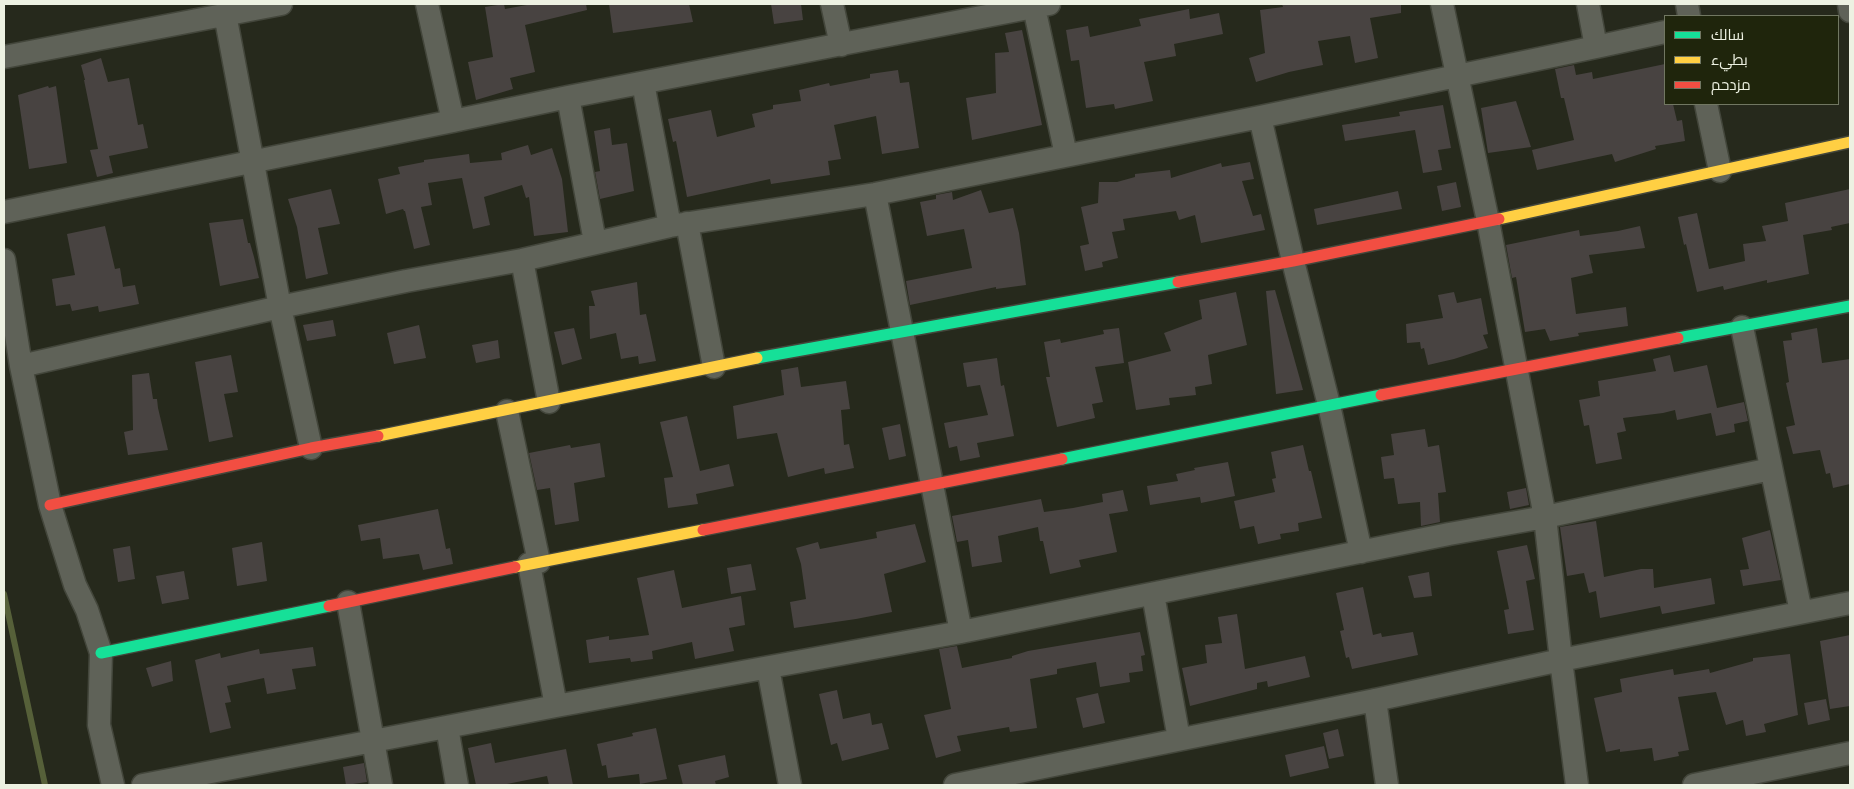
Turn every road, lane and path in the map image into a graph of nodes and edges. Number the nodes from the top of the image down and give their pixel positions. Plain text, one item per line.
1 (281, 4) edge
2 (427, 4) edge
3 (832, 4) edge
4 (1442, 4) edge
5 (1588, 4) edge
6 (1849, 4) edge
7 (1041, 5) edge
8 (1850, 12) edge
9 (225, 14) junction
10 (1664, 32) edge
11 (841, 45) junction
12 (1596, 47) junction
13 (4, 57) edge
14 (1458, 76) junction
15 (643, 83) junction
16 (568, 96) junction
17 (1706, 105) edge
18 (1260, 117) junction
19 (453, 121) junction
20 (1850, 142) edge
21 (1066, 155) junction
22 (252, 161) junction
23 (1720, 171) junction
24 (875, 194) junction
25 (4, 212) edge
26 (1488, 221) junction
27 (678, 225) junction
28 (595, 242) junction
29 (4, 260) edge
30 (522, 260) junction
31 (1293, 261) junction
32 (1850, 306) edge
33 (280, 307) junction
34 (1742, 327) junction
35 (903, 333) junction
36 (21, 366) junction
37 (714, 367) junction
38 (1517, 368) junction
39 (549, 402) junction
40 (1329, 405) junction
41 (507, 411) junction
42 (311, 448) junction
43 (1771, 469) junction
44 (933, 485) junction
45 (50, 505) junction
46 (1545, 517) junction
47 (1362, 552) junction
48 (534, 563) junction
49 (1153, 594) junction
50 (348, 602) junction
51 (1850, 603) edge
52 (1801, 612) junction
53 (962, 632) junction
54 (101, 653) junction
55 (1561, 660) junction
56 (768, 668) junction
57 (1375, 700) junction
58 (556, 706) junction
59 (446, 727) junction
60 (1179, 739) junction
61 (373, 742) junction
62 (1850, 753) edge
63 (113, 785) edge
64 (143, 785) edge
65 (381, 785) edge
66 (457, 785) edge
67 (790, 785) edge
68 (957, 785) edge
69 (1387, 785) edge
70 (1577, 785) edge
71 (1698, 785) edge

1 - 9 street
2 - 19 street
3 - 11 street
4 - 14 street
5 - 12 street
6 - 8 street
7 - 11 street
7 - 21 street
9 - 13 street
9 - 22 street
10 - 12 street
11 - 15 street
12 - 14 street
14 - 18 street
14 - 26 street
15 - 16 street
15 - 27 street
16 - 19 street
16 - 28 street
17 - 23 street
18 - 21 street
18 - 31 street
19 - 22 street
20 - 23 street
21 - 24 street
22 - 25 street
22 - 33 street
23 - 26 street
24 - 27 street
24 - 35 street
26 - 31 street
26 - 38 street
27 - 28 street
27 - 37 street
28 - 30 street
29 - 36 street
30 - 33 street
30 - 39 street
31 - 35 street
31 - 40 street
32 - 34 street
33 - 36 street
33 - 42 street
34 - 38 street
34 - 43 street
35 - 37 street
35 - 44 street
36 - 45 street
37 - 39 street
38 - 40 street
38 - 46 street
39 - 41 street
40 - 44 street
40 - 47 street
41 - 42 street
41 - 48 street
42 - 45 street
43 - 46 street
43 - 52 street
44 - 48 street
44 - 53 street
45 - 54 street
46 - 47 street
46 - 55 street
47 - 49 street
48 - 50 street
48 - 58 street
49 - 53 street
49 - 60 street
50 - 54 street
50 - 61 street
51 - 52 street
52 - 55 street
53 - 56 street
54 - 63 street
55 - 57 street
55 - 70 street
56 - 58 street
56 - 67 street
57 - 60 street
57 - 69 street
58 - 59 street
59 - 61 street
59 - 66 street
60 - 68 street
61 - 64 street
61 - 65 street
62 - 71 street

